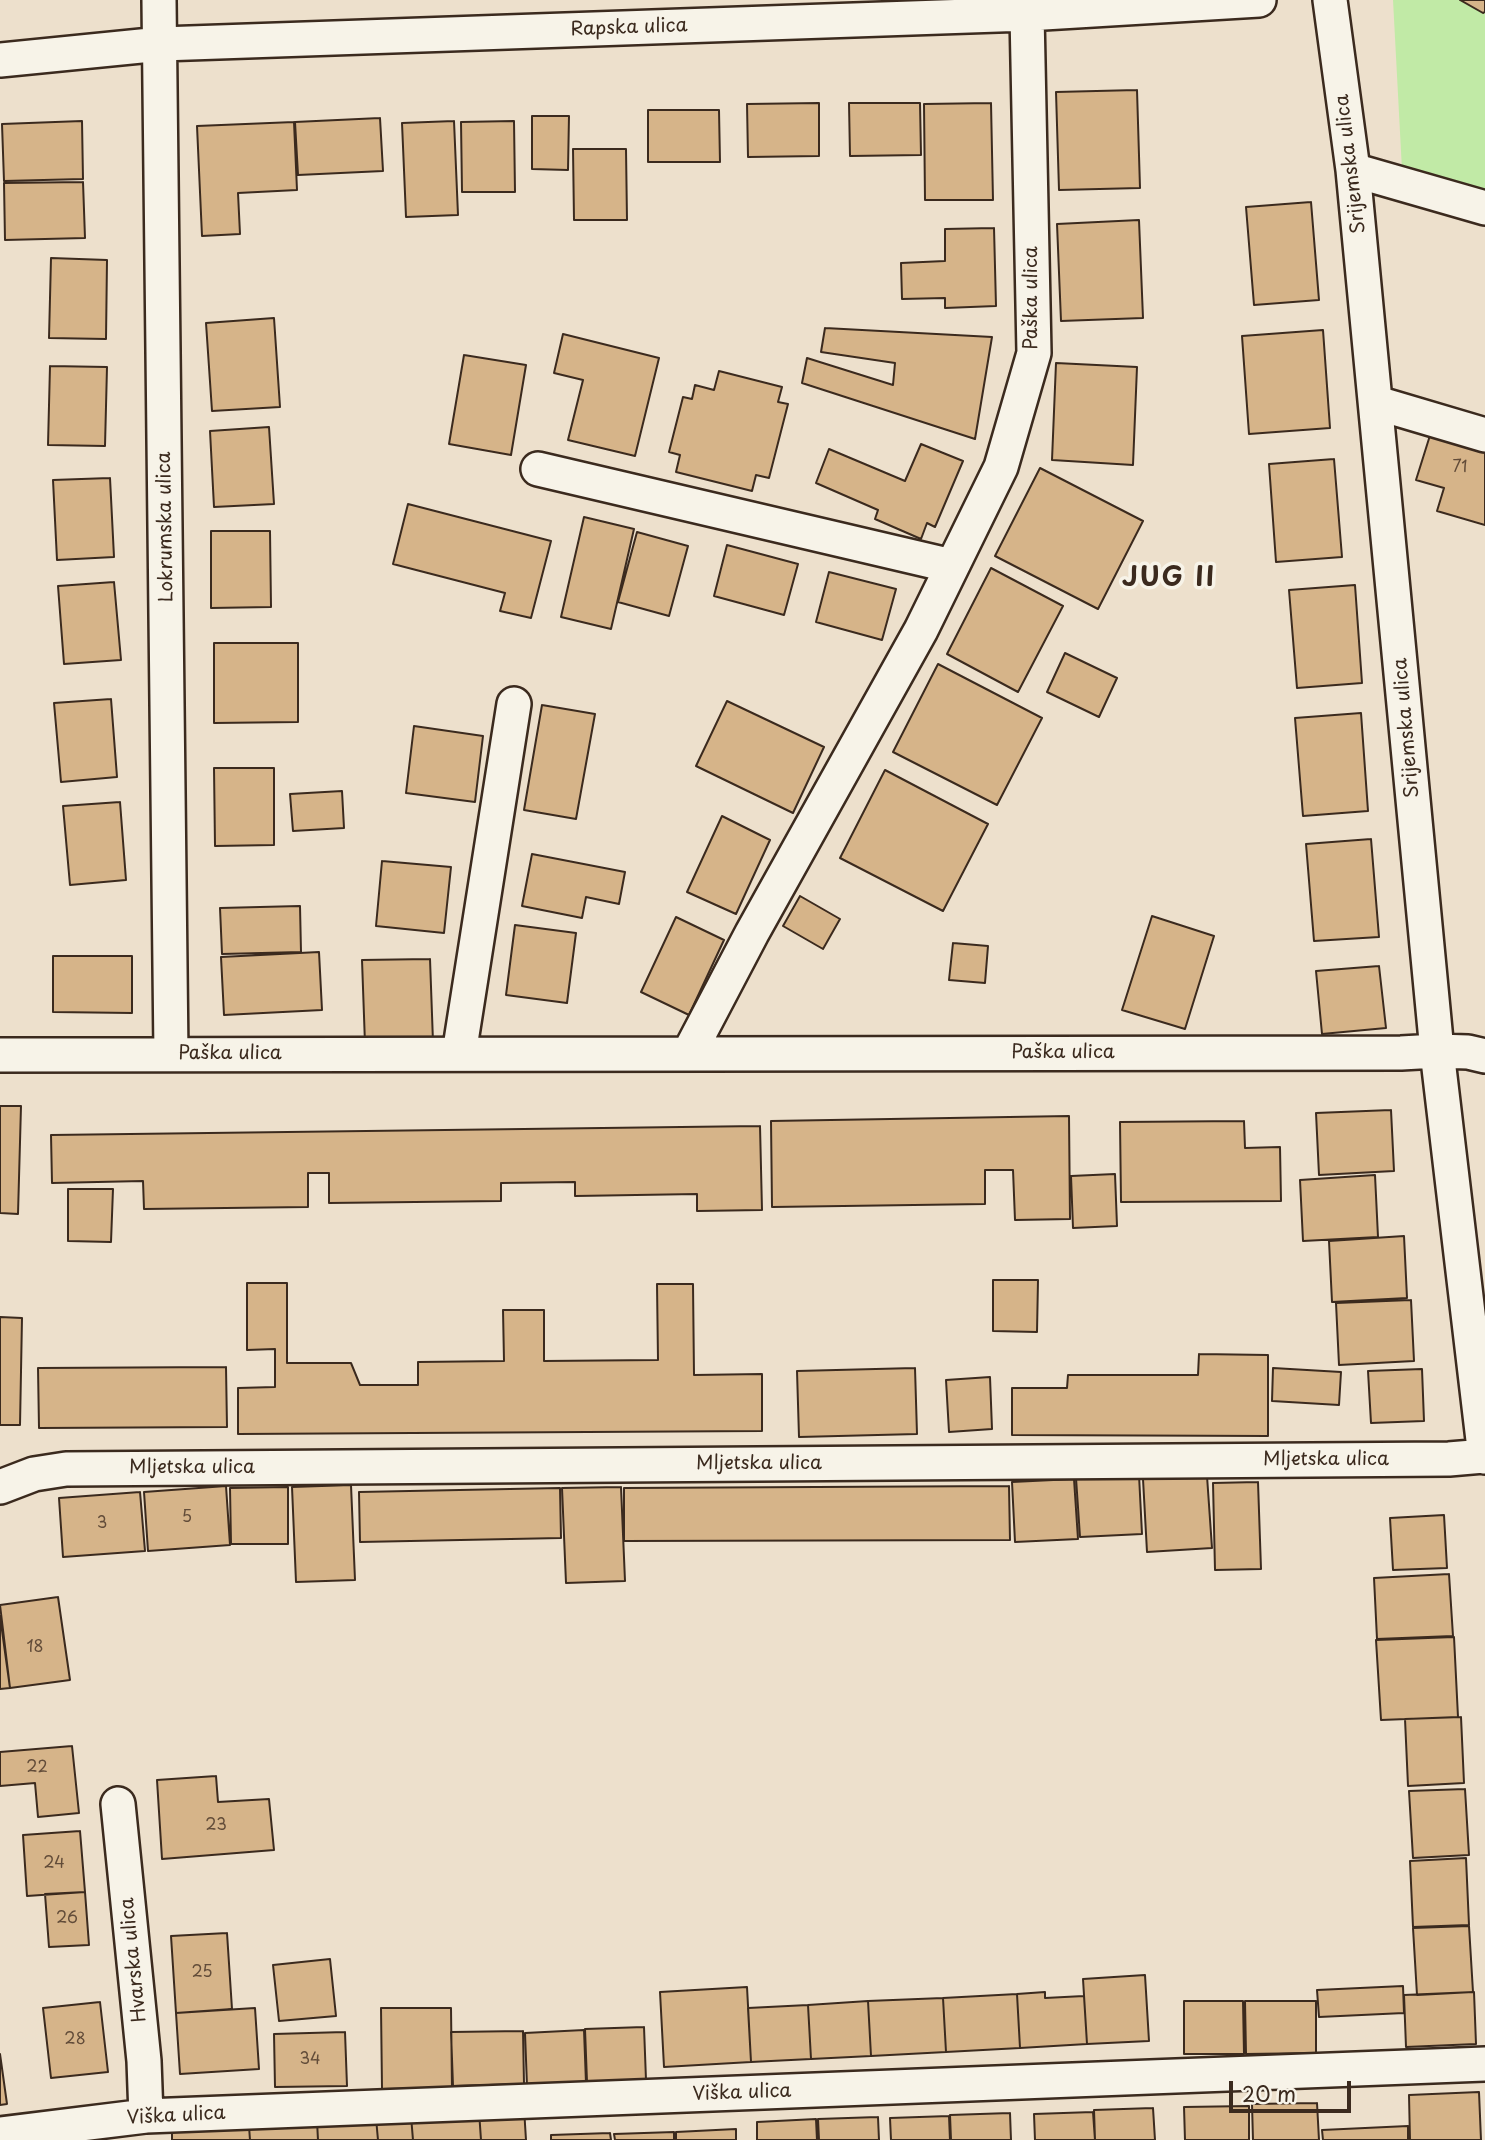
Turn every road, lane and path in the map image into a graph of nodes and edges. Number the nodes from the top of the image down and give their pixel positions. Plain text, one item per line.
1 (159, 0) edge
2 (1259, 0) edge
3 (1330, 0) edge
4 (1027, 14) junction
5 (161, 44) junction
6 (0, 60) edge
7 (1353, 170) junction
8 (1485, 208) edge
9 (1377, 403) junction
10 (1485, 435) edge
11 (538, 469) dead end
12 (952, 566) junction
13 (514, 705) dead end
14 (1437, 1051) junction
15 (172, 1054) junction
16 (459, 1054) junction
17 (689, 1054) junction
18 (0, 1055) edge
19 (1485, 1056) edge
20 (1484, 1445) edge
21 (0, 1487) edge
22 (118, 1804) dead end
23 (1485, 2064) edge
24 (146, 2116) junction
25 (0, 2134) edge

1 - 5 street, Lokrumska ulica
2 - 4 street, Rapska ulica
3 - 7 street, Srijemska ulica
4 - 5 street, Rapska ulica
4 - 12 street, Paška ulica
5 - 6 street, Rapska ulica
5 - 15 street, Lokrumska ulica
7 - 8 street
7 - 9 street, Srijemska ulica
9 - 10 street
9 - 14 street, Srijemska ulica
11 - 12 street
12 - 17 street, Paška ulica
13 - 16 street
14 - 17 street, Paška ulica
14 - 19 street, Paška ulica
14 - 20 street, Srijemska ulica
15 - 16 street, Paška ulica
15 - 18 street, Paška ulica
16 - 17 street, Paška ulica
20 - 21 street, Mljetska ulica
22 - 24 street, Hvarska ulica
23 - 24 street, Viška ulica
24 - 25 street, Viška ulica

